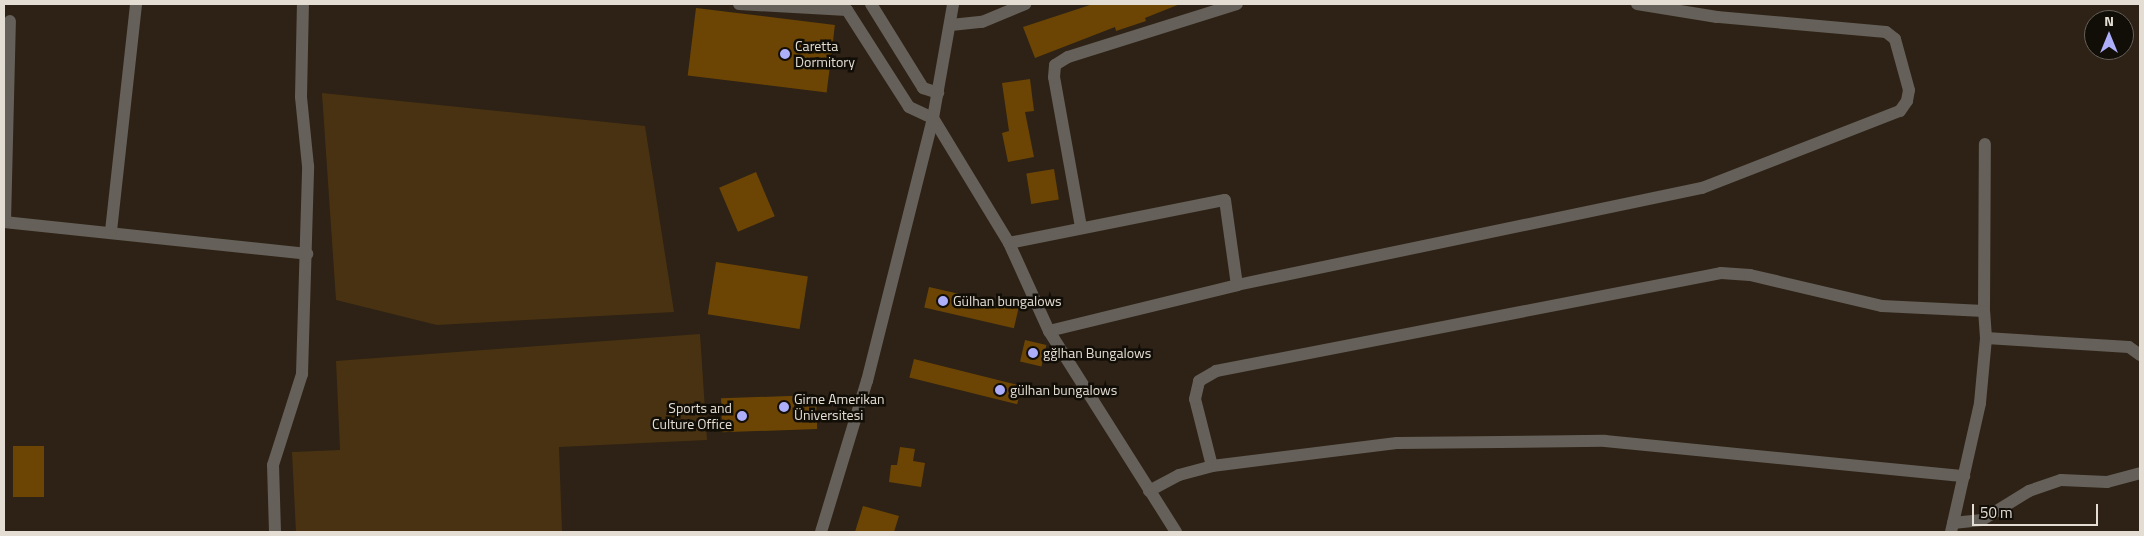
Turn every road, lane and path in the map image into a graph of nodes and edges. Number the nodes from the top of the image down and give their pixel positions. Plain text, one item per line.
1 (136, 4) edge
2 (303, 4) edge
3 (739, 4) edge
4 (870, 4) edge
5 (953, 4) edge
6 (1025, 4) edge
7 (1237, 4) edge
8 (1637, 4) edge
9 (10, 21) dead end
10 (950, 25) junction
11 (938, 93) junction
12 (933, 118) junction
13 (1985, 144) dead end
14 (4, 222) edge
15 (1082, 227) junction
16 (111, 231) junction
17 (1009, 243) junction
18 (307, 254) junction
19 (1237, 285) junction
20 (1984, 311) junction
21 (1050, 331) junction
22 (1986, 338) junction
23 (2140, 355) edge
24 (1212, 466) junction
25 (2140, 473) edge
26 (1964, 476) junction
27 (1149, 490) junction
28 (1952, 527) edge
29 (275, 532) edge
30 (821, 532) edge
31 (1176, 532) edge

1 - 16 street
2 - 18 street
3 - 12 street
4 - 11 street
5 - 10 street
6 - 10 street
7 - 15 street
8 - 19 street
9 - 14 street
10 - 11 street
11 - 12 street
12 - 17 street
12 - 30 street
13 - 20 street
14 - 16 street
15 - 17 street
15 - 19 street
16 - 18 street
17 - 21 street
18 - 29 street
19 - 21 street
20 - 22 street
20 - 24 street
21 - 27 street
22 - 23 street
22 - 26 street
24 - 26 street
24 - 27 street
25 - 28 street
26 - 28 street
27 - 31 street

